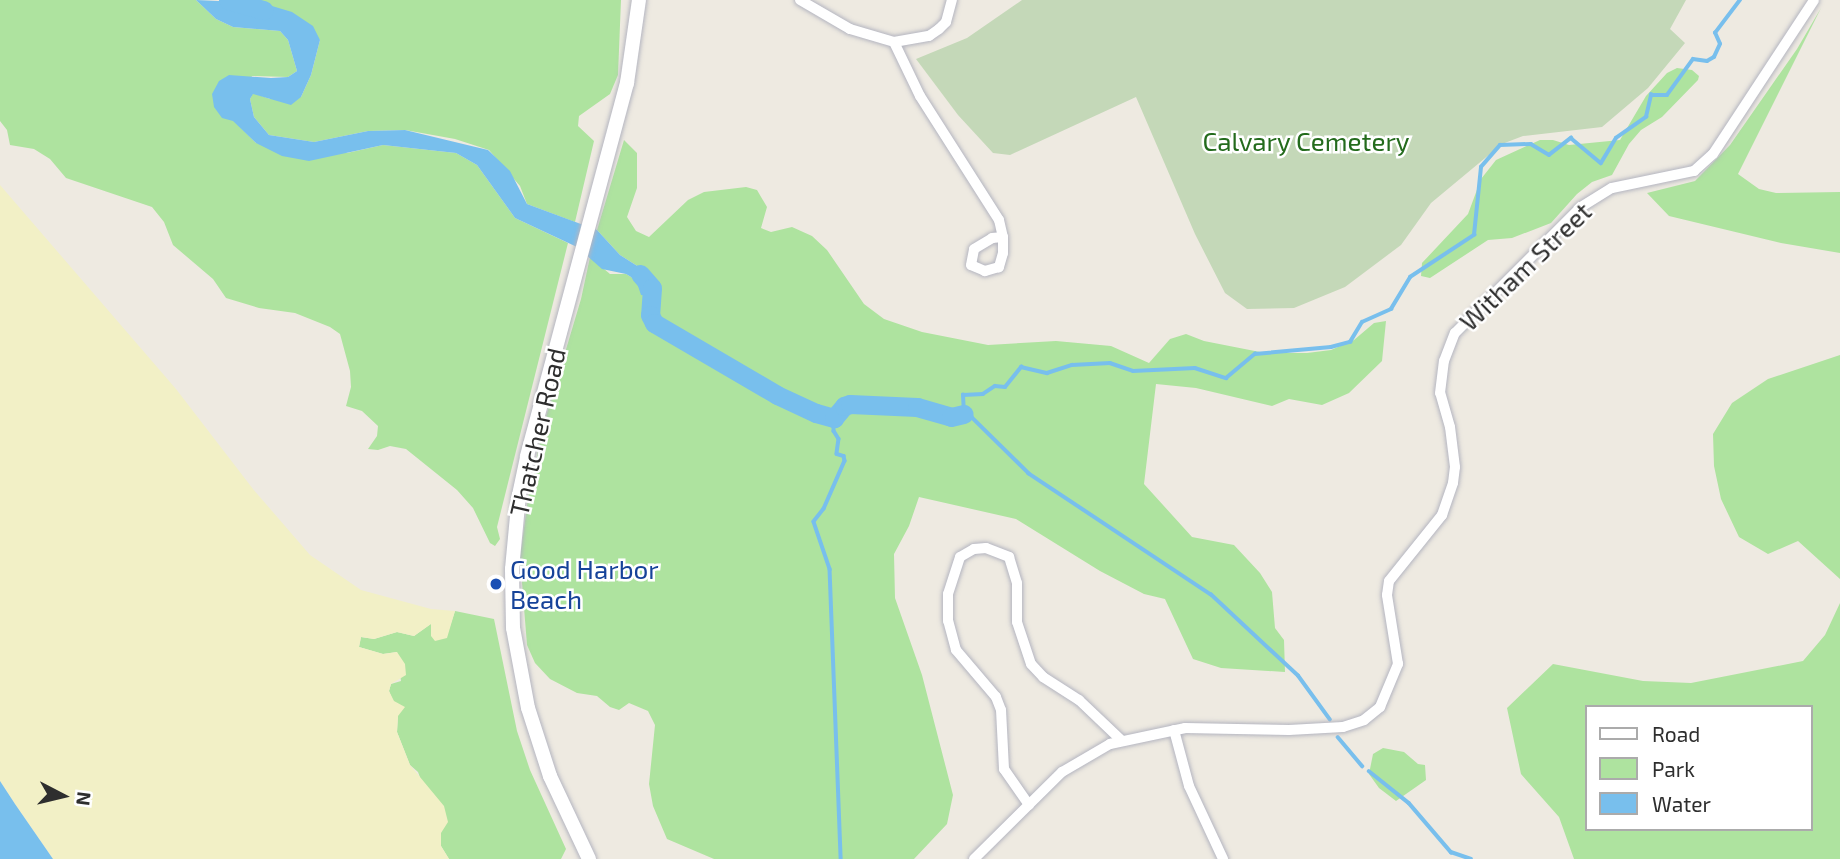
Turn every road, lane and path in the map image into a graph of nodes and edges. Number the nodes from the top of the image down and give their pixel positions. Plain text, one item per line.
1 (639, 0) edge
2 (800, 0) edge
3 (952, 0) edge
4 (1814, 0) edge
5 (894, 42) junction
6 (1003, 237) dead end
7 (1174, 730) junction
8 (1122, 741) junction
9 (1029, 805) junction
10 (589, 859) edge
11 (974, 859) edge
12 (1223, 859) edge

1 - 10 main road, Thatcher Road
2 - 5 street
3 - 5 street
4 - 7 street, Witham Street
5 - 6 street
7 - 8 street, Witham Street
7 - 12 street
8 - 9 street, Witham Street
8 - 9 street
9 - 11 street, Witham Street

